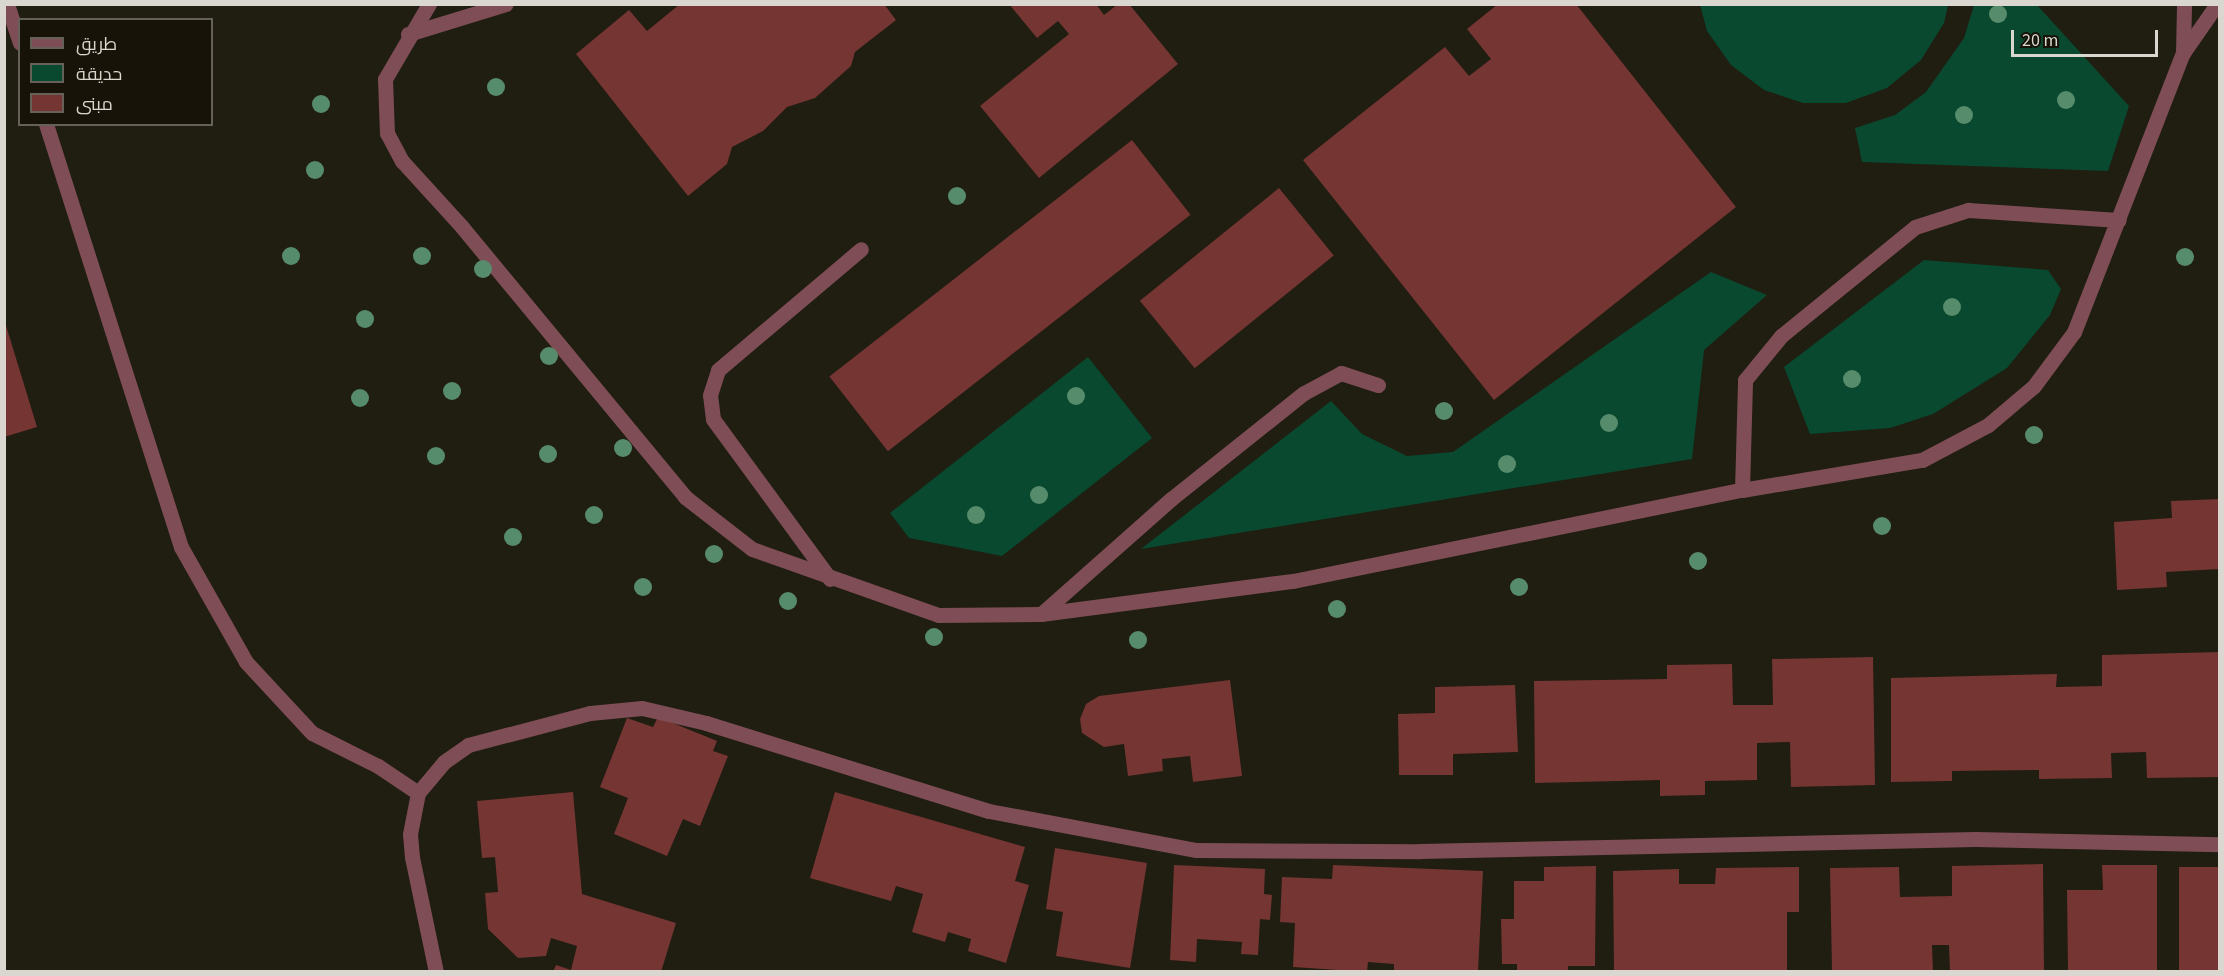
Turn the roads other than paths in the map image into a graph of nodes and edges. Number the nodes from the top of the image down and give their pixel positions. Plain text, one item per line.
1 (7, 4) edge
2 (429, 4) edge
3 (506, 4) edge
4 (2184, 4) edge
5 (2217, 4) edge
6 (408, 34) junction
7 (18, 37) edge
8 (2183, 53) junction
9 (47, 126) edge
10 (2119, 219) junction
11 (861, 249) dead end
12 (1378, 385) dead end
13 (1742, 490) junction
14 (830, 579) junction
15 (1041, 614) junction
16 (418, 793) junction
17 (2220, 844) edge
18 (436, 972) edge

1 - 7 street
2 - 6 street
3 - 6 street
4 - 8 street
5 - 8 street
6 - 14 street
8 - 10 street
9 - 16 street
10 - 13 street
10 - 13 street
11 - 14 street
12 - 15 street
13 - 15 street
14 - 15 street
16 - 17 street
16 - 18 street

